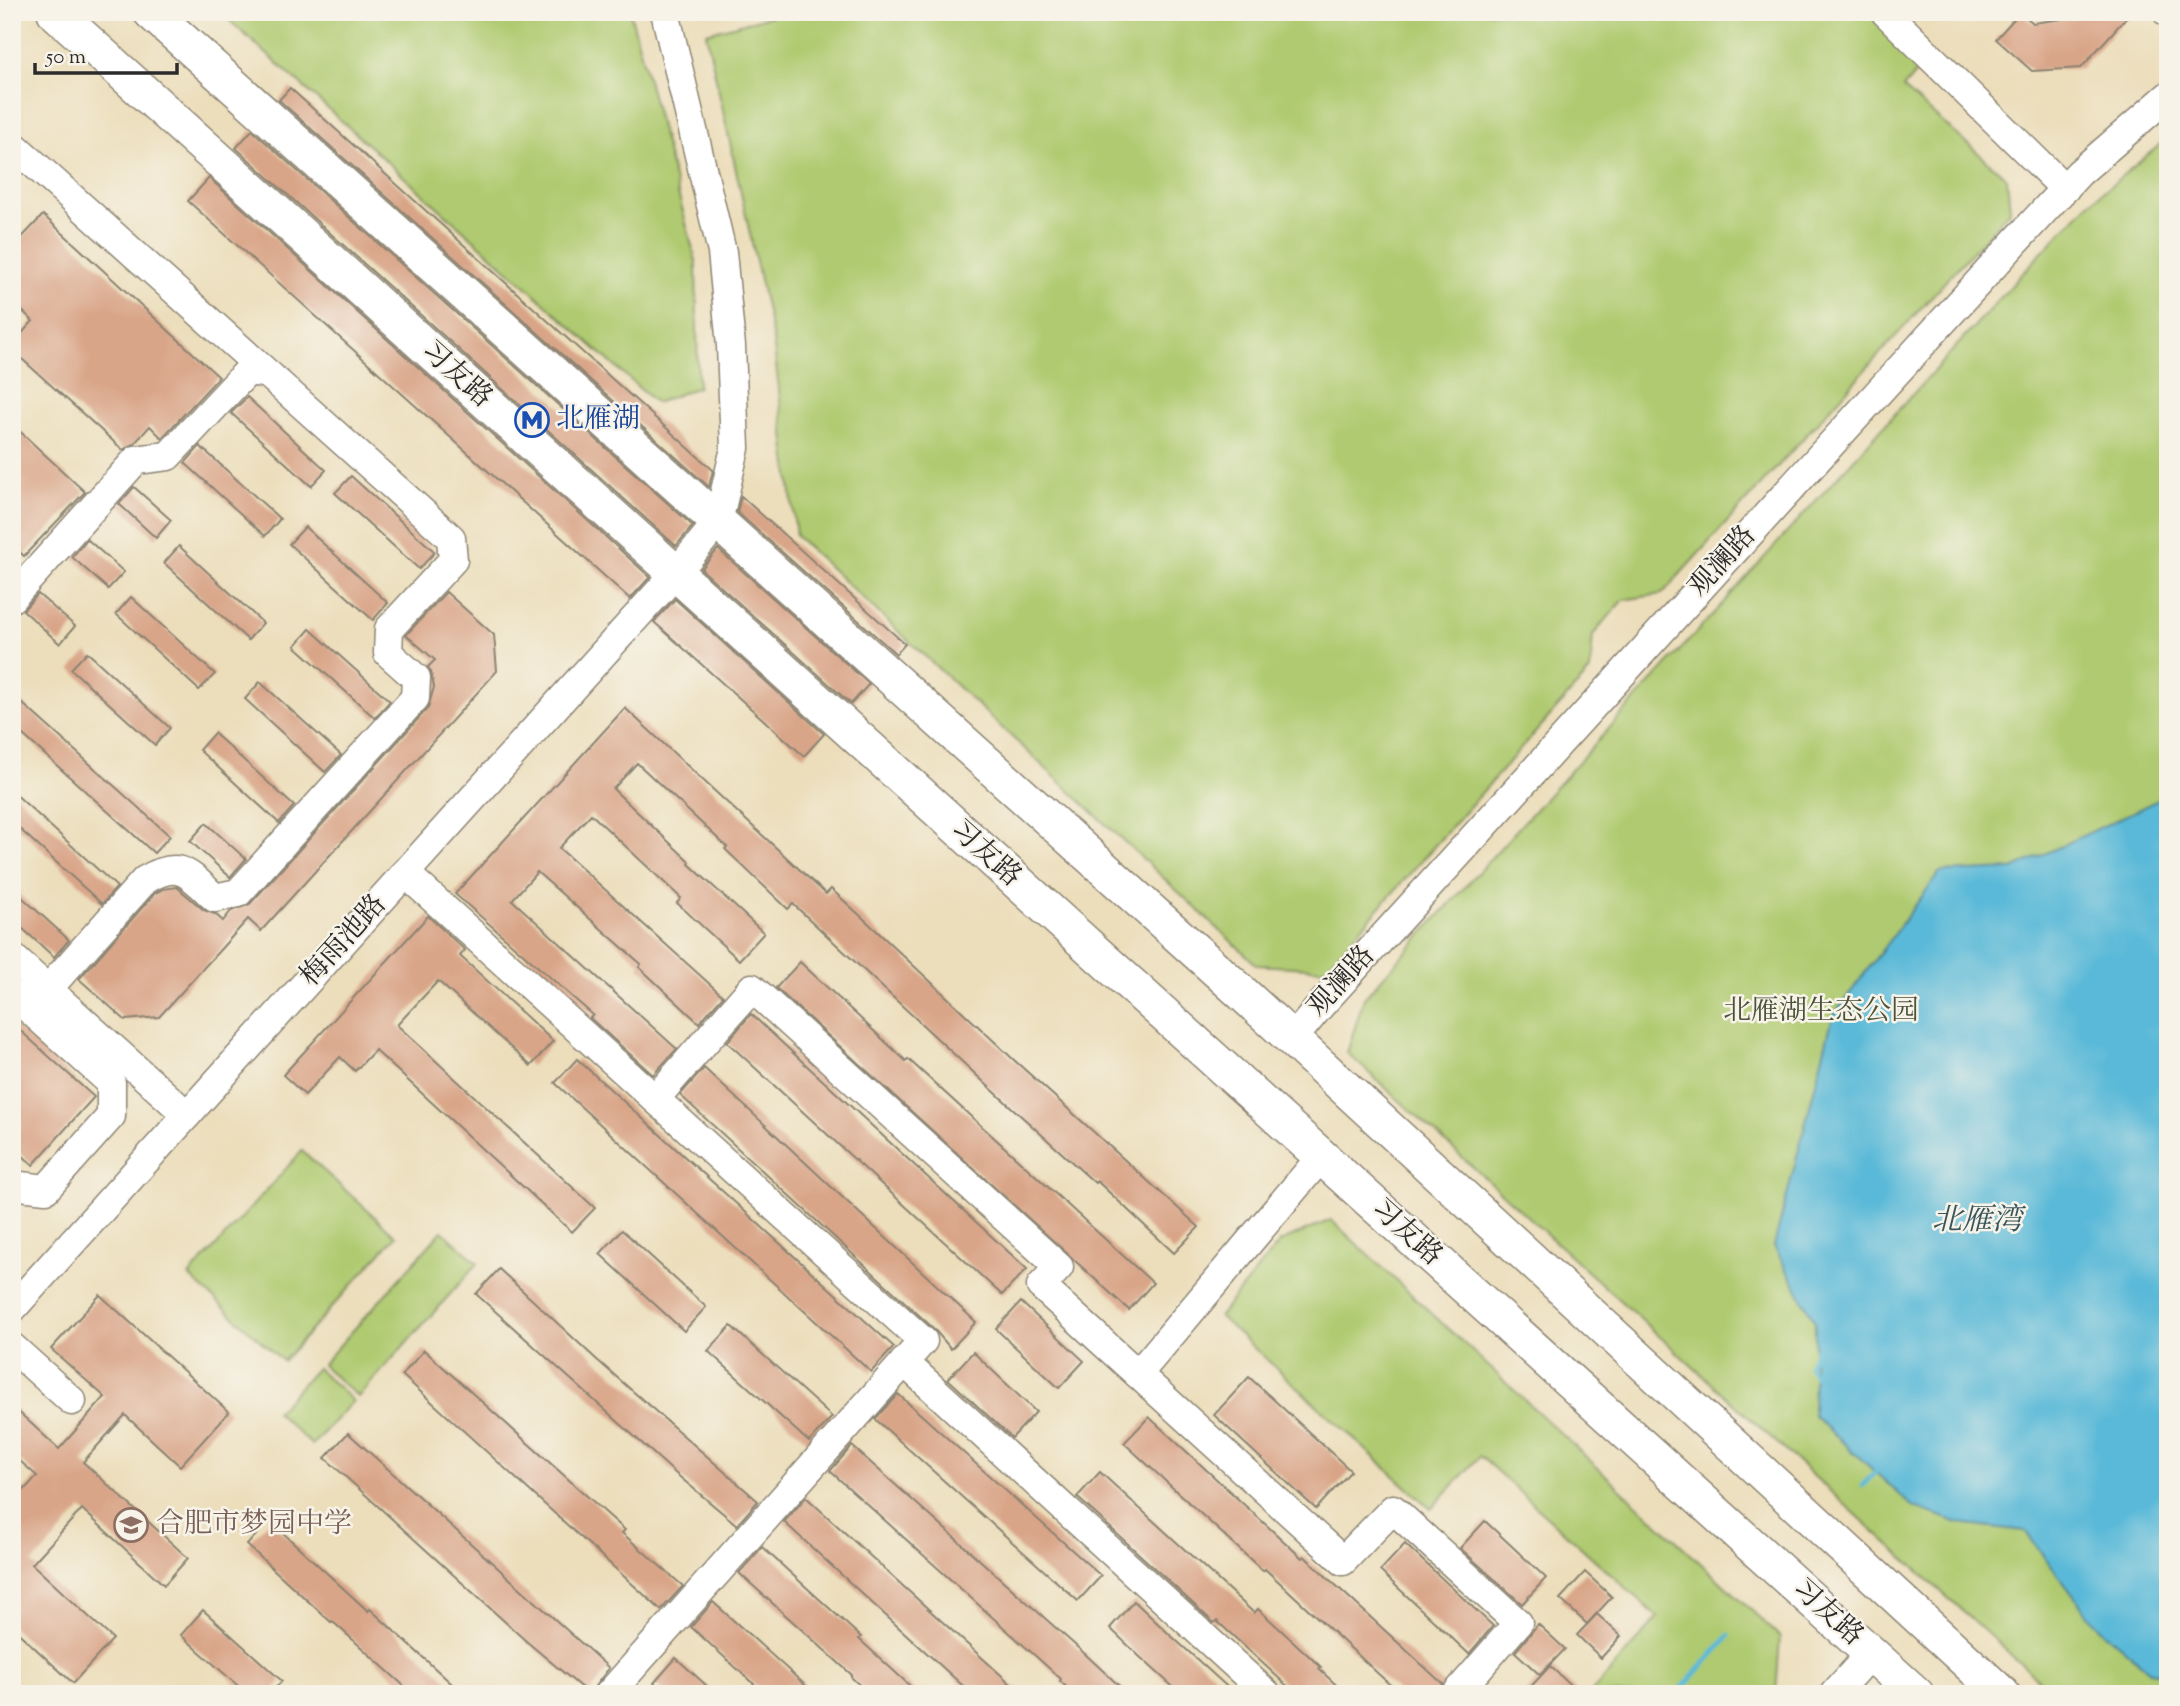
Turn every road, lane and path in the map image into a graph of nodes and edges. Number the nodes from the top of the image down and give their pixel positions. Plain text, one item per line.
1 (55, 12) edge
2 (151, 12) edge
3 (665, 12) edge
4 (1885, 12) edge
5 (2168, 96) edge
6 (12, 144) edge
7 (2065, 189) junction
8 (268, 374) junction
9 (718, 522) junction
10 (675, 574) junction
11 (12, 598) edge
12 (405, 873) junction
13 (12, 957) edge
14 (48, 989) junction
15 (12, 994) edge
16 (1291, 1041) junction
17 (655, 1099) junction
18 (187, 1115) junction
19 (1321, 1157) junction
20 (12, 1185) edge
21 (12, 1309) edge
22 (12, 1347) edge
23 (904, 1363) junction
24 (1138, 1374) junction
25 (72, 1401) dead end
26 (1871, 1653) junction
27 (609, 1694) edge
28 (1267, 1694) edge
29 (1456, 1694) edge
30 (1834, 1694) edge
31 (1916, 1694) edge
32 (2002, 1694) edge

1 - 10 main road, 习友路
2 - 9 main road, 习友路
3 - 9 street
4 - 7 street
5 - 7 street, 观澜路
6 - 8 street
7 - 16 street, 观澜路
8 - 11 street
8 - 14 street
9 - 10 street, 梅雨池路
9 - 16 main road, 习友路
10 - 12 street, 梅雨池路
10 - 19 main road, 习友路
12 - 17 street
12 - 18 street, 梅雨池路
13 - 14 street
14 - 18 street
15 - 20 street
16 - 32 main road, 习友路
17 - 23 street
17 - 24 street
18 - 21 street, 梅雨池路
19 - 24 street
19 - 26 main road, 习友路
22 - 25 street
23 - 27 street
23 - 28 street
24 - 29 street
26 - 30 street
26 - 31 main road, 习友路

